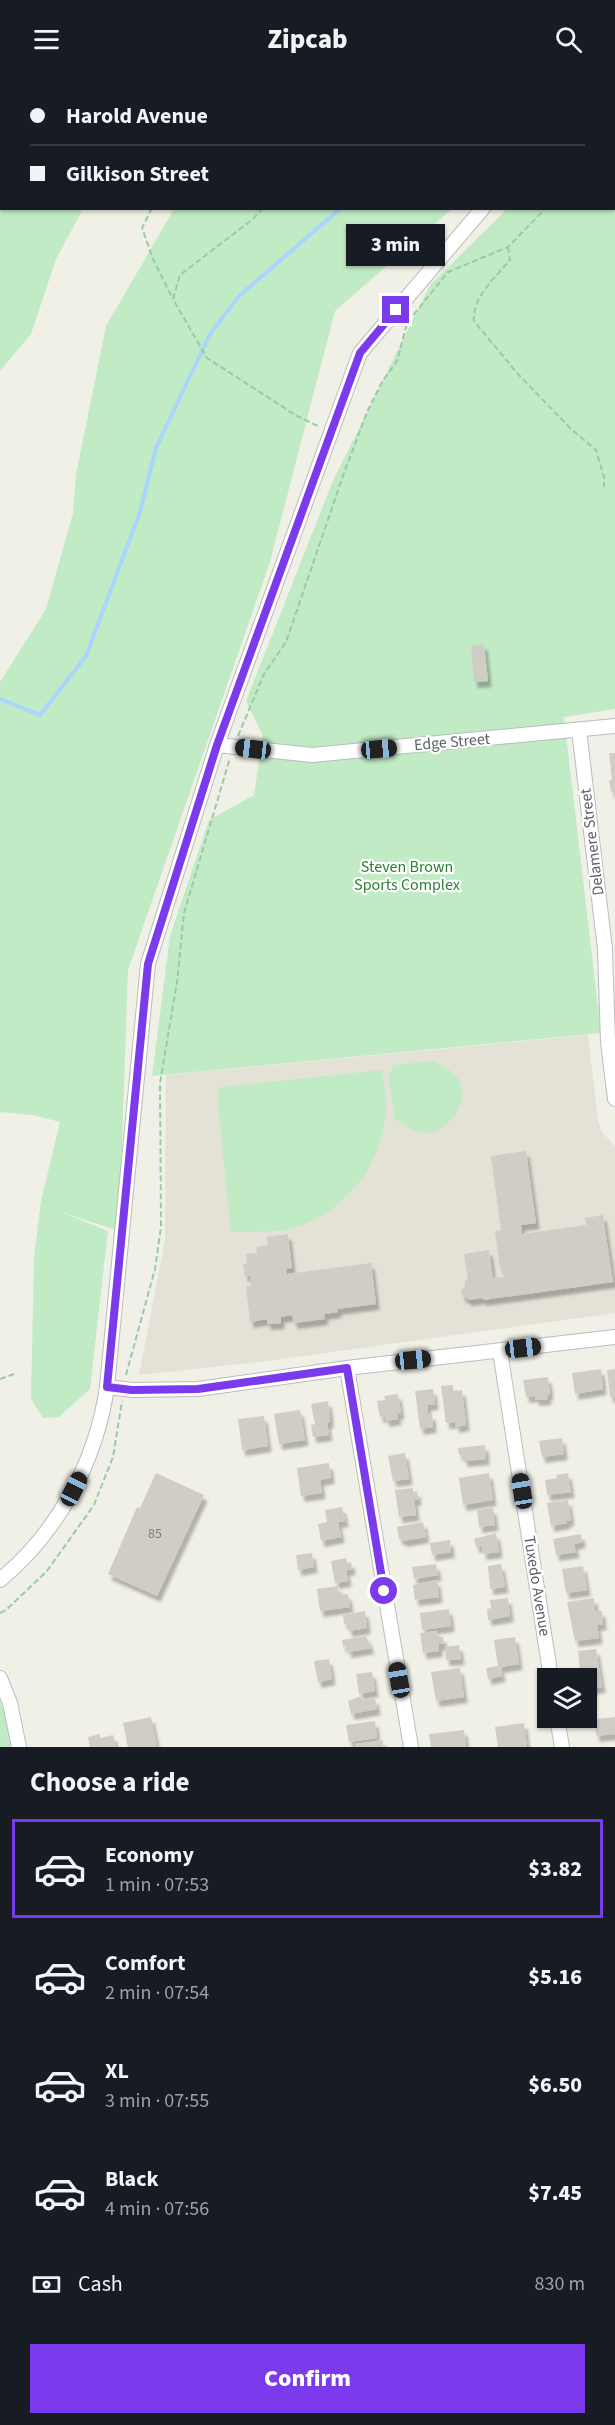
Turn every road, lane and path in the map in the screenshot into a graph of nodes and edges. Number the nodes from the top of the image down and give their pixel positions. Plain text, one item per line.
1 (152, 210) edge
2 (261, 210) edge
3 (481, 210) edge
4 (544, 210) edge
5 (508, 247) junction
6 (173, 299) junction
7 (331, 432) junction
8 (604, 487) dead end
9 (615, 726) edge
10 (579, 730) junction
11 (217, 745) junction
12 (234, 747) junction
13 (610, 949) edge
14 (615, 1098) edge
15 (615, 1337) edge
16 (500, 1351) junction
17 (347, 1368) junction
18 (15, 1374) dead end
19 (0, 1379) edge
20 (107, 1387) junction
21 (123, 1388) junction
22 (0, 1580) edge
23 (0, 1612) edge
24 (549, 1668) edge
25 (0, 1678) edge
26 (559, 1728) edge
27 (20, 1747) edge
28 (411, 1747) edge
29 (562, 1747) edge

1 - 6 path
2 - 6 path
3 - 7 street
4 - 5 path
5 - 8 path
5 - 12 path
6 - 7 path
7 - 11 street
9 - 10 street, Edge Street
10 - 12 street, Edge Street
10 - 13 street, Delamere Street
11 - 12 street, Edge Street
11 - 20 street
12 - 21 path
13 - 14 street, Delamere Street
15 - 16 street
16 - 17 street
16 - 24 street, Tuxedo Avenue
17 - 21 street
17 - 28 street
18 - 19 path
20 - 21 street
20 - 22 street
21 - 23 path
25 - 27 street
26 - 29 street

